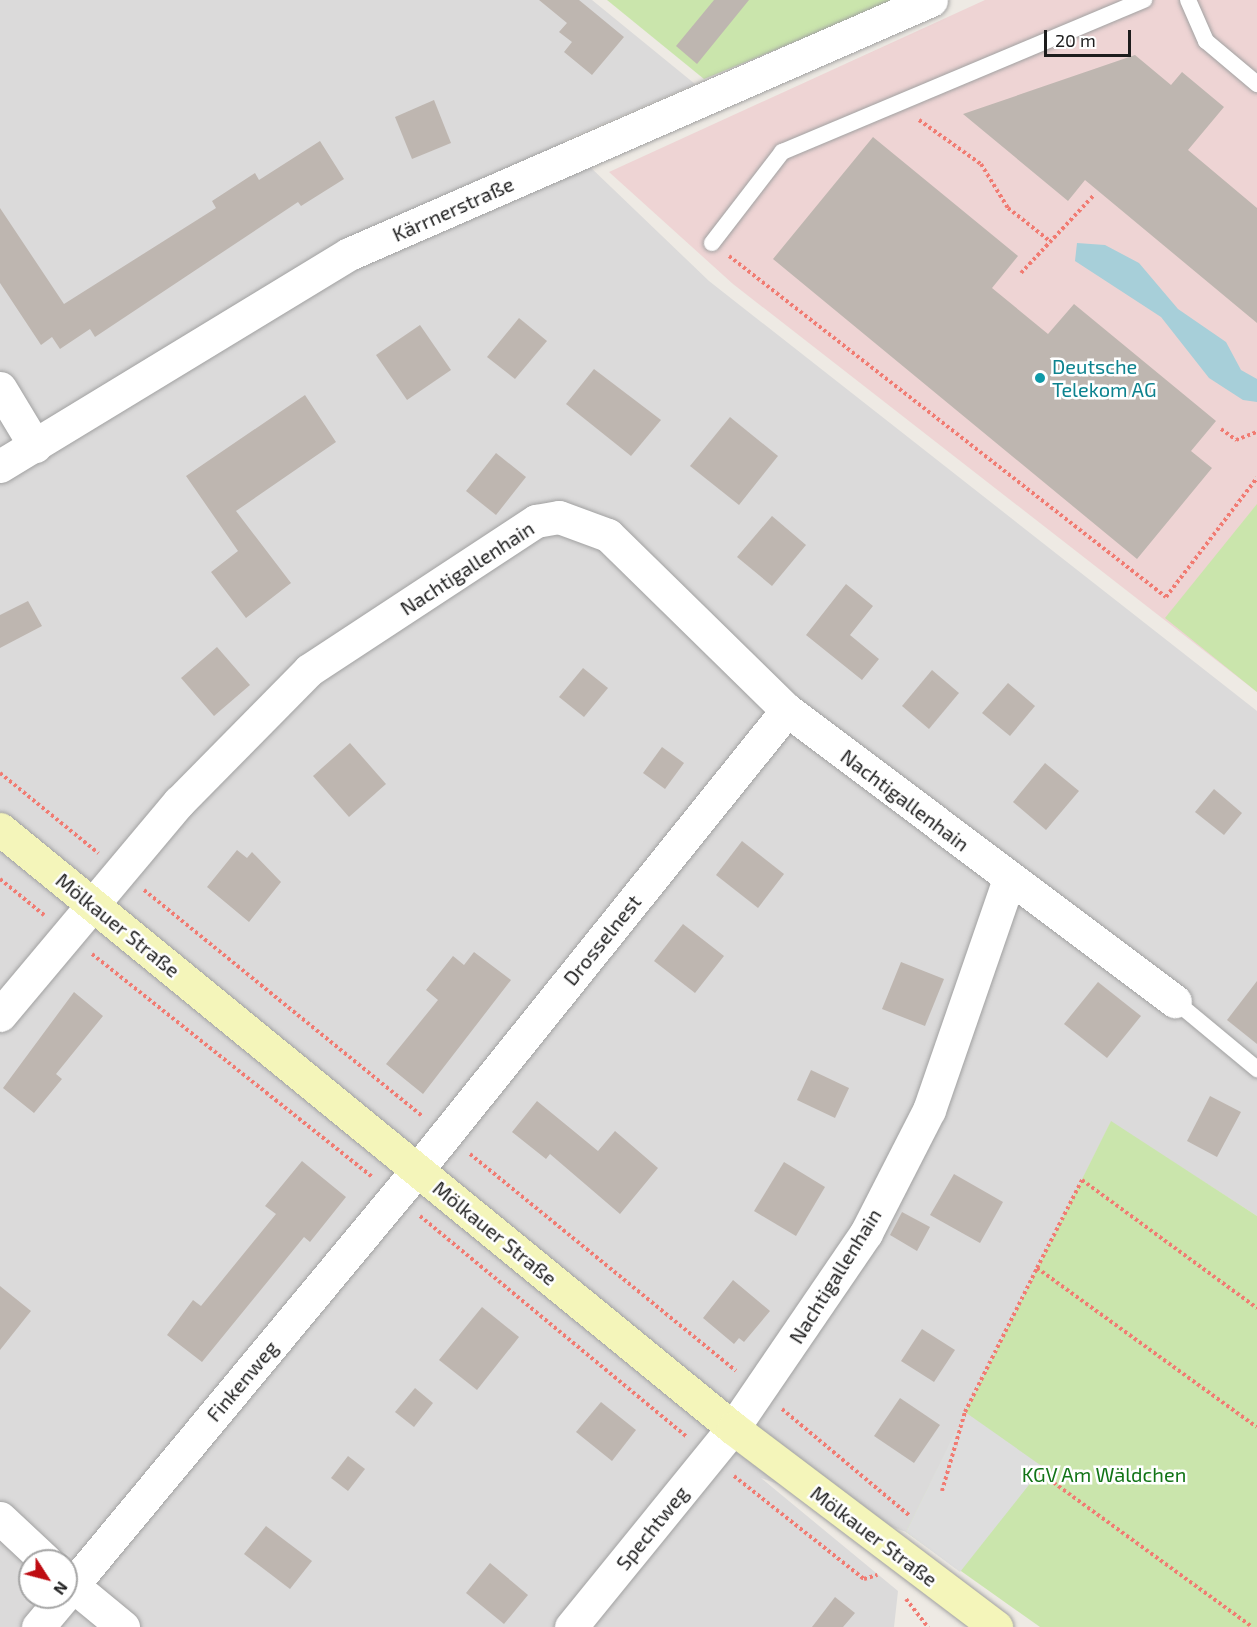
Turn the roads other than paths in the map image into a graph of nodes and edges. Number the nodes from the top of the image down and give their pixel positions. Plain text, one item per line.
1 (931, 0) edge
2 (1144, 0) edge
3 (1188, 0) edge
4 (1257, 84) edge
5 (712, 243) road end
6 (0, 388) edge
7 (35, 446) junction
8 (0, 466) edge
9 (787, 710) junction
10 (0, 829) edge
11 (1009, 879) junction
12 (92, 904) junction
13 (1175, 1001) joint
14 (0, 1015) edge
15 (1257, 1069) edge
16 (418, 1169) junction
17 (733, 1428) junction
18 (0, 1518) edge
19 (33, 1549) edge
20 (78, 1576) edge
21 (78, 1596) edge
22 (52, 1609) edge
23 (38, 1627) edge
24 (123, 1627) edge
25 (571, 1627) edge
26 (996, 1627) edge

1 - 7 street, Kärrnerstraße
2 - 5 lane
3 - 4 lane
6 - 7 street
7 - 8 street, Kärrnerstraße
9 - 11 street, Nachtigallenhain
9 - 12 street, Nachtigallenhain
9 - 16 street, Drosselnest
10 - 12 street, Mölkauer Straße
11 - 13 street, Nachtigallenhain
11 - 17 street, Nachtigallenhain
12 - 14 street, Nachtigallenhain
12 - 16 street, Mölkauer Straße
13 - 15 lane
16 - 17 street, Mölkauer Straße
16 - 20 street, Finkenweg
17 - 25 street, Spechtweg
17 - 26 street, Mölkauer Straße
18 - 19 street
21 - 24 street
22 - 23 street, Finkenweg

